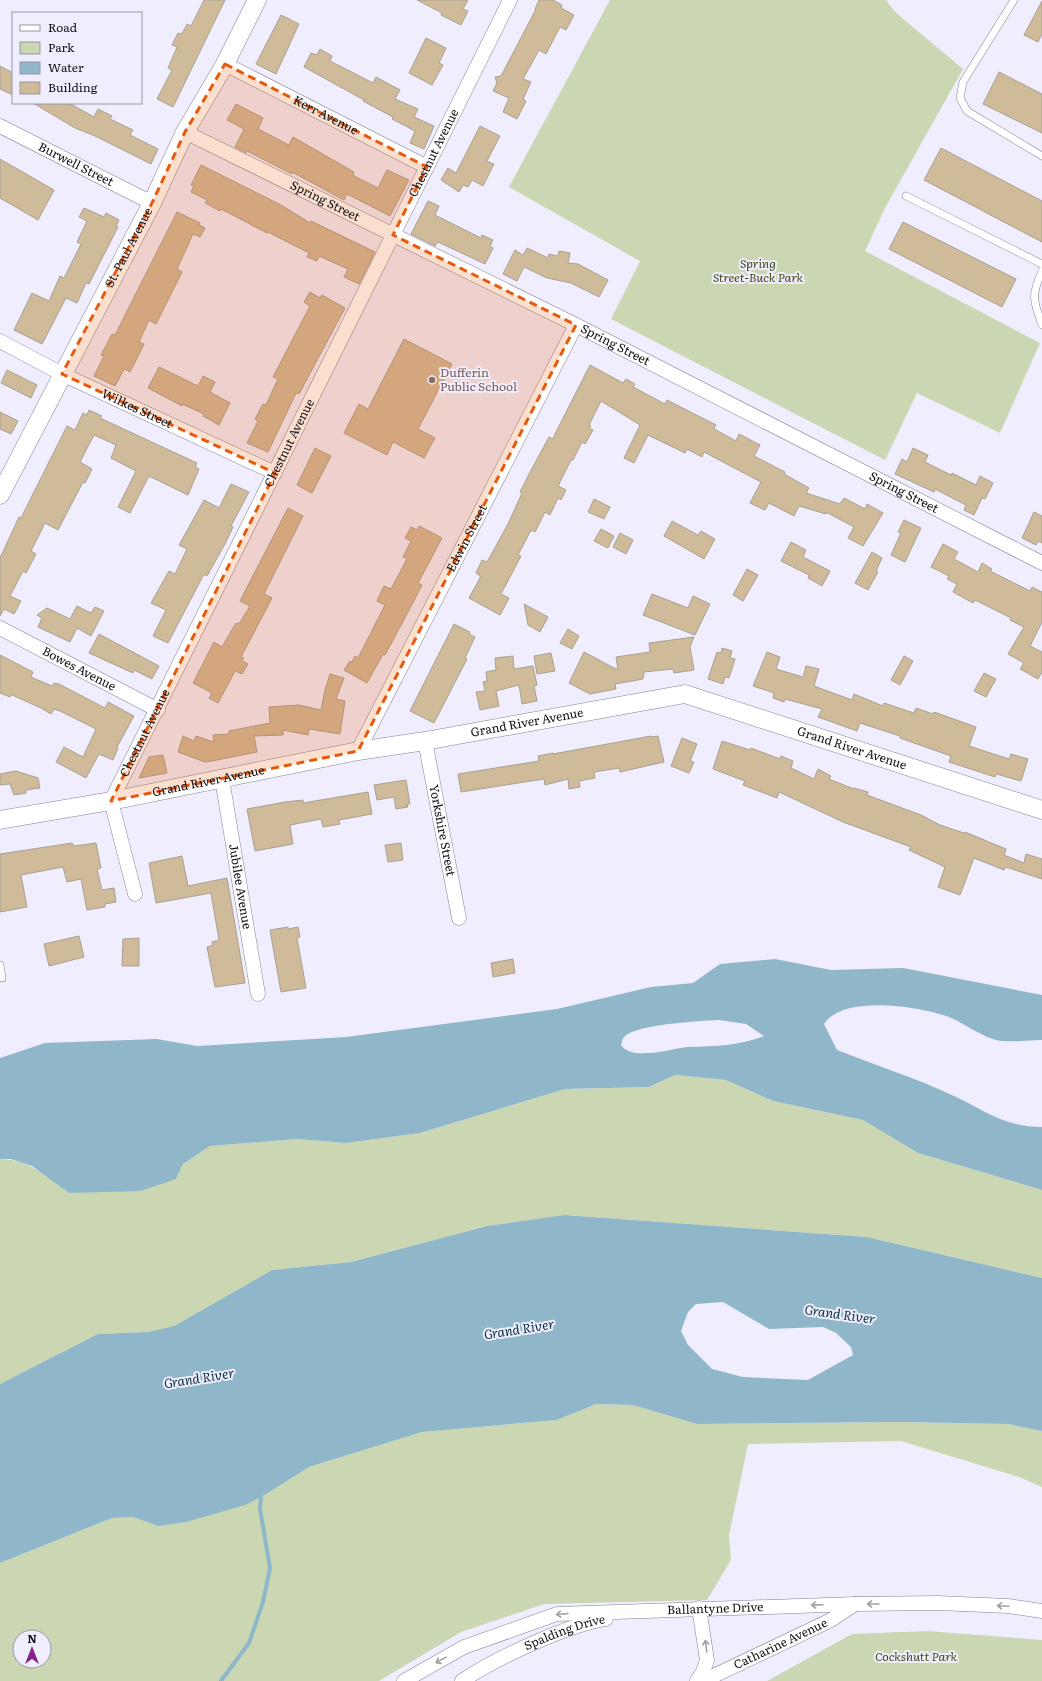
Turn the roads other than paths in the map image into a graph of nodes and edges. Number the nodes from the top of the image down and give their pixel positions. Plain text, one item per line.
1 (257, 0) edge
2 (510, 0) edge
3 (1014, 0) edge
4 (224, 64) junction
5 (0, 126) edge
6 (185, 132) junction
7 (1042, 156) edge
8 (427, 167) junction
9 (906, 196) dead end
10 (152, 203) junction
11 (393, 235) junction
12 (1042, 264) edge
13 (1042, 271) edge
14 (576, 325) junction
15 (1042, 325) edge
16 (0, 341) edge
17 (62, 374) junction
18 (275, 474) junction
19 (0, 495) edge
20 (1042, 563) edge
21 (0, 628) edge
22 (158, 710) junction
23 (425, 741) junction
24 (358, 751) junction
25 (222, 779) junction
26 (111, 801) junction
27 (1042, 810) edge
28 (0, 820) edge
29 (136, 894) dead end
30 (460, 918) dead end
31 (0, 965) edge
32 (2, 978) dead end
33 (258, 994) dead end
34 (856, 1604) junction
35 (699, 1608) junction
36 (1042, 1611) edge
37 (404, 1681) edge
38 (462, 1681) edge
39 (697, 1681) edge
40 (703, 1681) edge

1 - 4 street, St. Paul Avenue
2 - 8 street, Chestnut Avenue
3 - 7 lane
4 - 6 street, St. Paul Avenue
4 - 8 street, Kerr Avenue
5 - 10 street, Burwell Street
6 - 10 street, St. Paul Avenue
6 - 11 street, Spring Street
8 - 11 street, Chestnut Avenue
9 - 12 lane
10 - 17 street, St. Paul Avenue
11 - 14 street, Spring Street
11 - 18 street, Chestnut Avenue
13 - 15 lane
14 - 20 street, Spring Street
14 - 24 street, Edwin Street
16 - 17 street, Wilkes Street
17 - 18 street, Wilkes Street
17 - 19 street, St. Paul Avenue
18 - 22 street, Chestnut Avenue
21 - 22 street, Bowes Avenue
22 - 26 street, Chestnut Avenue
23 - 24 street, Grand River Avenue
23 - 27 street, Grand River Avenue
23 - 30 street, Yorkshire Street
24 - 25 street, Grand River Avenue
25 - 26 street, Grand River Avenue
25 - 33 street, Jubilee Avenue
26 - 28 street, Grand River Avenue
26 - 29 street
31 - 32 lane
34 -> 35 street, Ballantyne Drive
36 -> 34 street, Ballantyne Drive
34 - 40 street, Catharine Avenue
35 -> 37 street, Ballantyne Drive
35 - 38 street, Spalding Drive
39 -> 35 street

